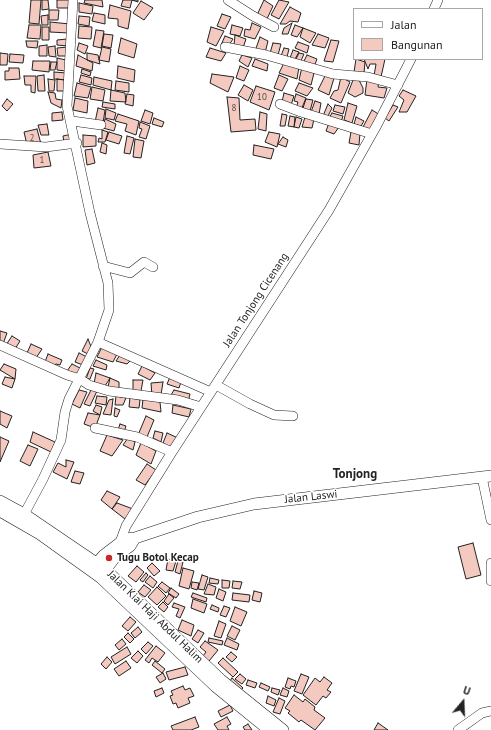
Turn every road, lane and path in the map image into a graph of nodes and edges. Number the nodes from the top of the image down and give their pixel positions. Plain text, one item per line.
1 (73, 0) edge
2 (228, 0) edge
3 (274, 26) dead end
4 (225, 47) dead end
5 (410, 60) edge
6 (398, 85) junction
7 (280, 104) dead end
8 (72, 121) junction
9 (101, 125) dead end
10 (372, 134) junction
11 (77, 143) junction
12 (0, 144) edge
13 (104, 266) junction
14 (153, 267) dead end
15 (98, 342) junction
16 (0, 345) edge
17 (80, 379) junction
18 (214, 388) junction
19 (201, 407) junction
20 (293, 416) dead end
21 (95, 428) dead end
22 (172, 452) junction
23 (486, 476) edge
24 (0, 501) edge
25 (0, 512) edge
26 (22, 518) junction
27 (491, 520) edge
28 (120, 548) junction
29 (491, 563) edge
30 (98, 569) junction
31 (491, 581) edge
32 (491, 711) edge
33 (269, 730) edge
34 (283, 730) edge
35 (458, 730) edge

1 - 8 street
2 - 3 street
4 - 6 street
5 - 6 street, Jalan Tonjong Cicenang
6 - 10 street, Jalan Tonjong Cicenang
7 - 10 street
8 - 9 street
8 - 11 street
10 - 18 street, Jalan Tonjong Cicenang
11 - 12 street
11 - 13 street
13 - 14 street
13 - 15 street
15 - 17 street
15 - 18 street
16 - 17 street
17 - 19 street
17 - 26 street
18 - 19 street, Jalan Tonjong Cicenang
18 - 20 street
19 - 22 street, Jalan Tonjong Cicenang
21 - 22 street
22 - 28 street, Jalan Tonjong Cicenang
23 - 27 street
23 - 28 main road, Jalan Laswi
24 - 26 main road, Jalan Kiai Haji Abdul Halim
25 - 26 main road, Jalan Kiai Haji Abdul Halim
26 - 30 main road, Jalan Kiai Haji Abdul Halim
28 - 30 main road, Jalan Laswi
29 - 31 street
30 - 33 main road, Jalan Kiai Haji Abdul Halim
30 - 34 main road, Jalan Kiai Haji Abdul Halim
32 - 35 street

